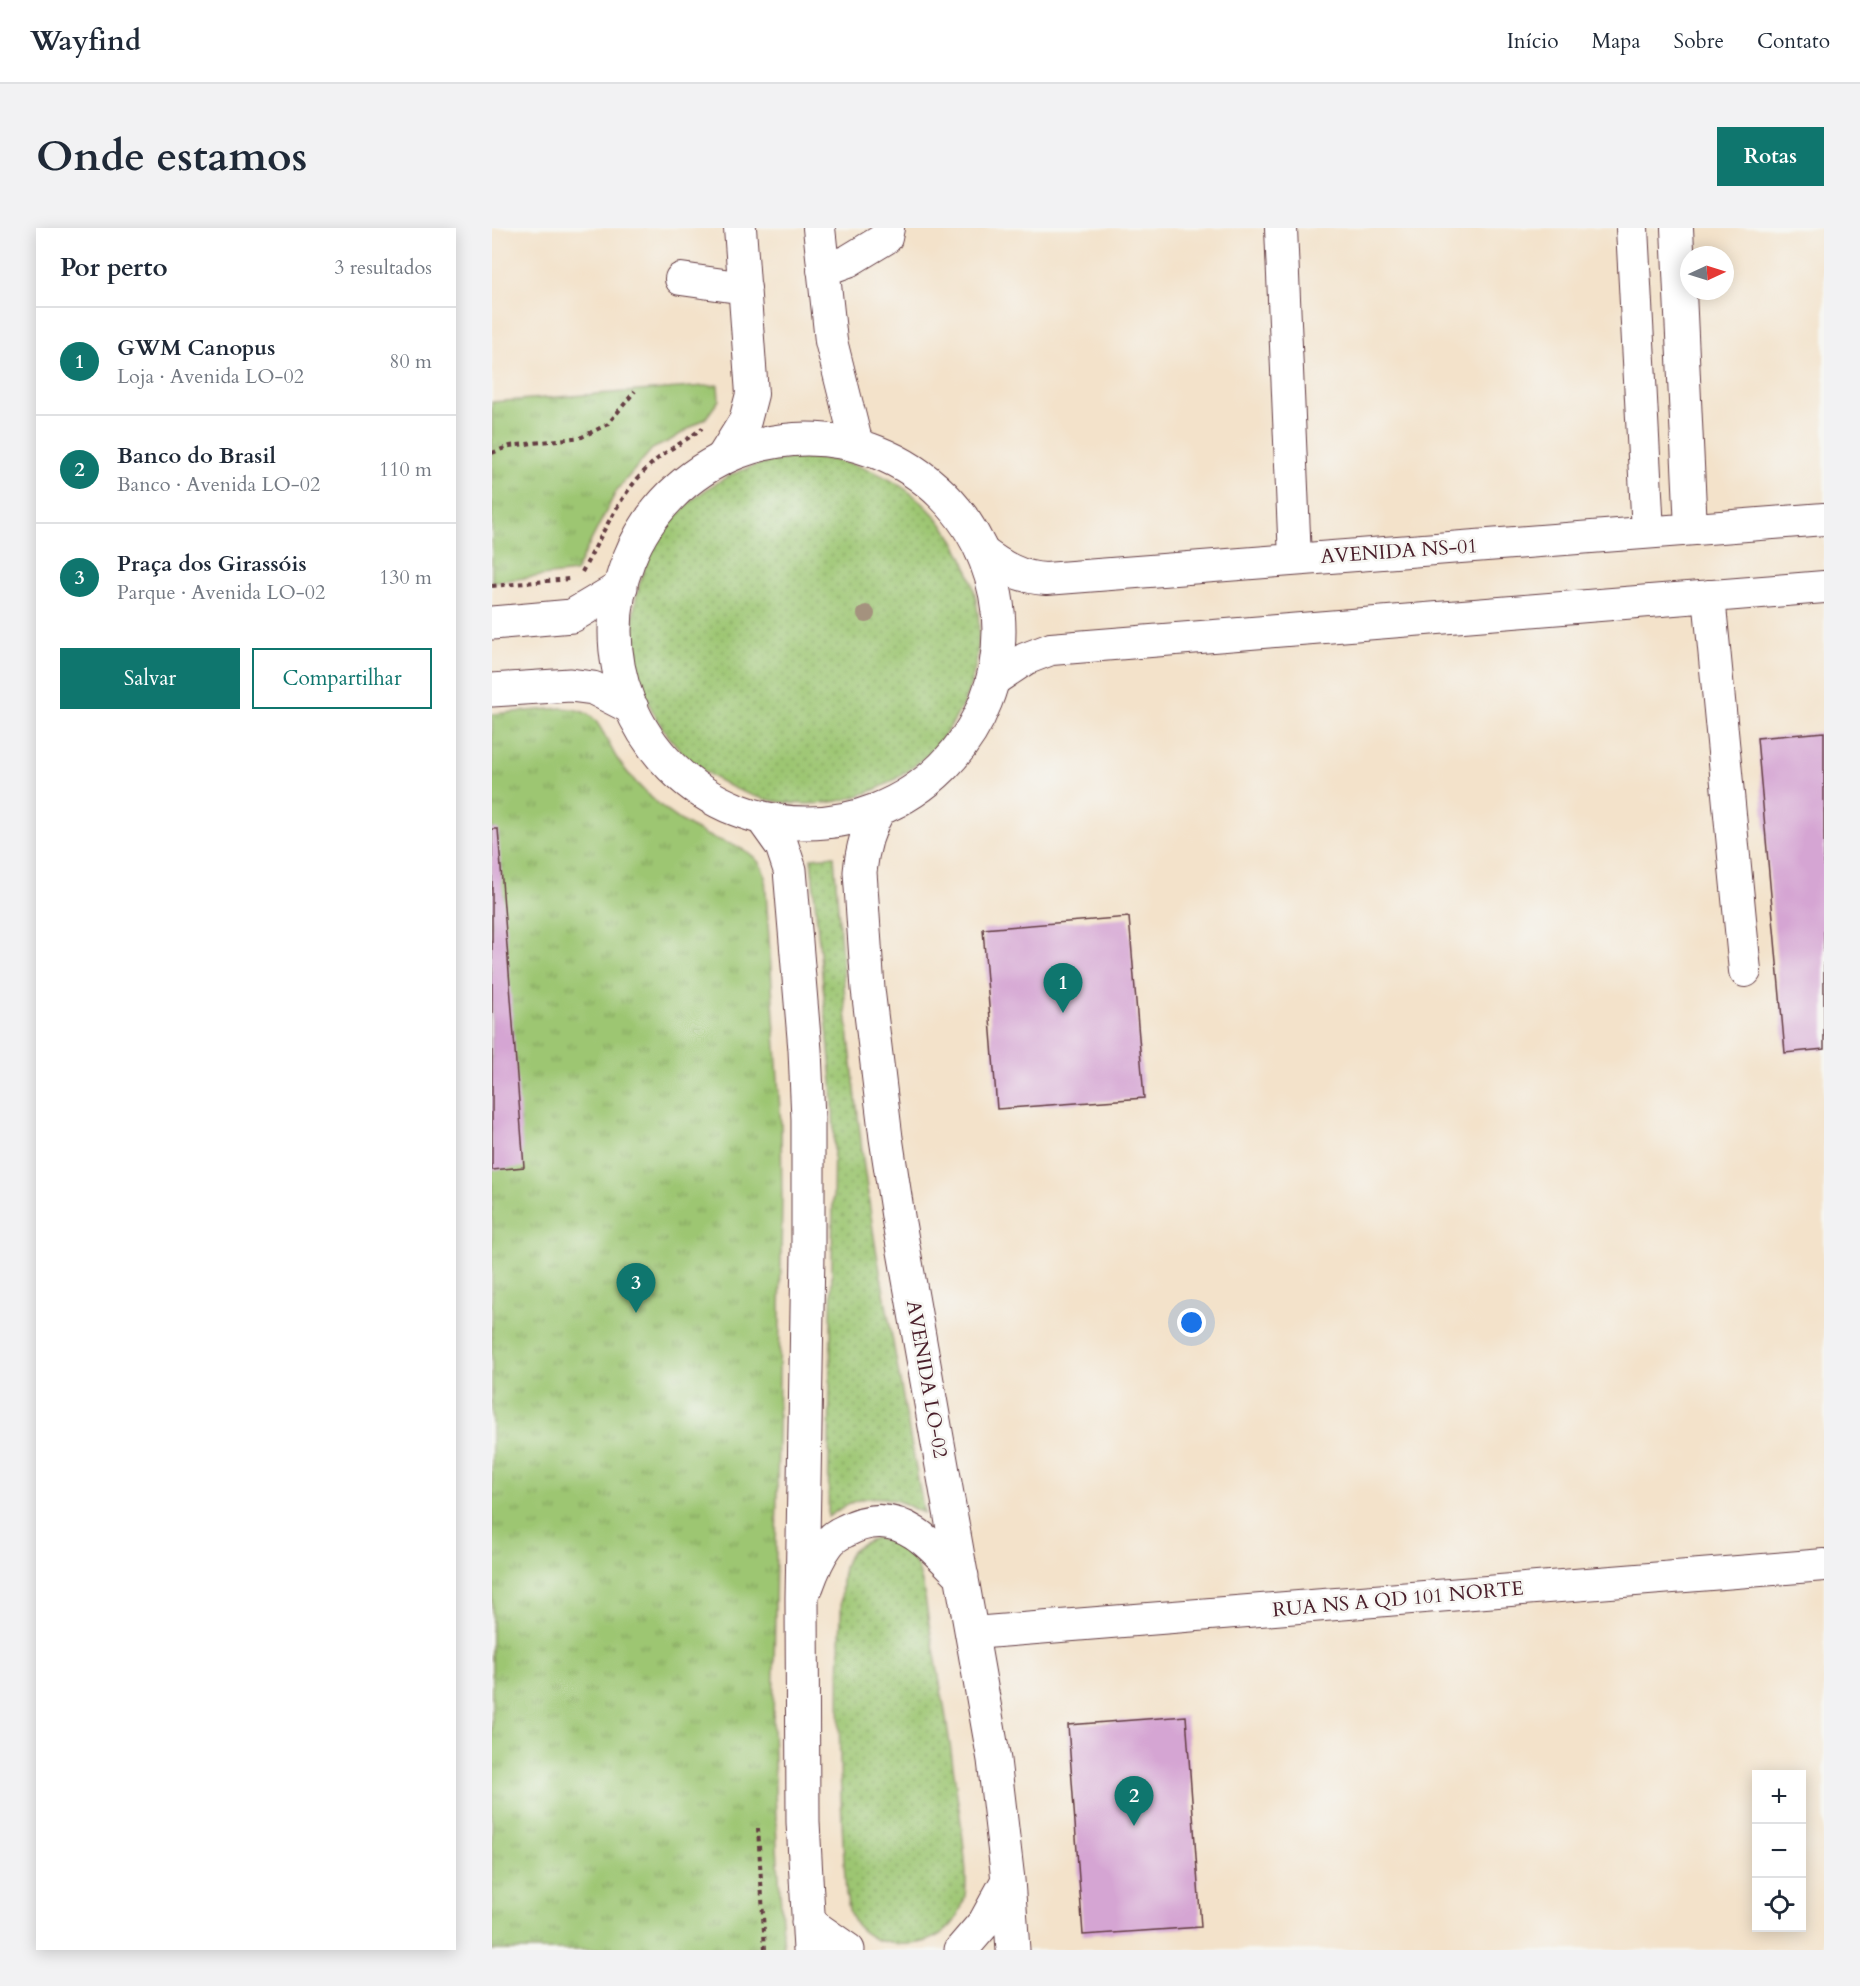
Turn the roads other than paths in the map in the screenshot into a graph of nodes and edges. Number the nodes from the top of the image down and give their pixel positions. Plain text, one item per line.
1 (740, 228) edge
2 (819, 228) edge
3 (888, 228) edge
4 (1281, 228) edge
5 (1632, 228) edge
6 (1677, 228) edge
7 (823, 270) junction
8 (681, 279) dead end
9 (745, 288) junction
10 (857, 445) junction
11 (722, 458) junction
12 (1824, 519) edge
13 (1692, 529) junction
14 (1648, 532) junction
15 (981, 551) junction
16 (1294, 559) junction
17 (621, 587) junction
18 (1824, 587) edge
19 (1709, 596) junction
20 (492, 623) edge
21 (992, 681) junction
22 (492, 690) edge
23 (632, 708) junction
24 (879, 809) junction
25 (762, 818) junction
26 (1744, 971) dead end
27 (1824, 1565) edge
28 (962, 1576) junction
29 (802, 1598) junction
30 (973, 1633) junction
31 (1008, 1880) junction
32 (809, 1936) edge
33 (848, 1950) edge
34 (961, 1950) edge
35 (1013, 1950) edge

1 - 9 street
2 - 7 street
3 - 7 street
4 - 16 street
5 - 14 street
6 - 13 street
7 - 10 street
8 - 9 street
9 - 11 street
10 - 11 main road, AVENIDA NS-01
10 - 15 main road, AVENIDA NS-01
11 - 17 main road, AVENIDA NS-01
12 - 13 street, AVENIDA NS-01
13 - 14 street, AVENIDA NS-01
14 - 16 street, AVENIDA NS-01
15 - 16 street, AVENIDA NS-01
15 - 21 main road, AVENIDA NS-01
17 - 20 main road
17 - 23 main road, AVENIDA NS-01
18 - 19 street
19 - 21 street
19 - 26 street
21 - 24 main road, AVENIDA NS-01
22 - 23 main road
23 - 25 main road, AVENIDA NS-01
24 - 25 main road, AVENIDA NS-01
24 - 28 main road, AVENIDA LO-02
25 - 29 main road
27 - 30 street, RUA NS A QD 101 NORTE
28 - 29 main road
28 - 30 main road, AVENIDA LO-02
29 - 32 main road
30 - 31 main road, AVENIDA LO-02
31 - 34 main road
31 - 35 main road, AVENIDA LO-02
32 - 33 main road

